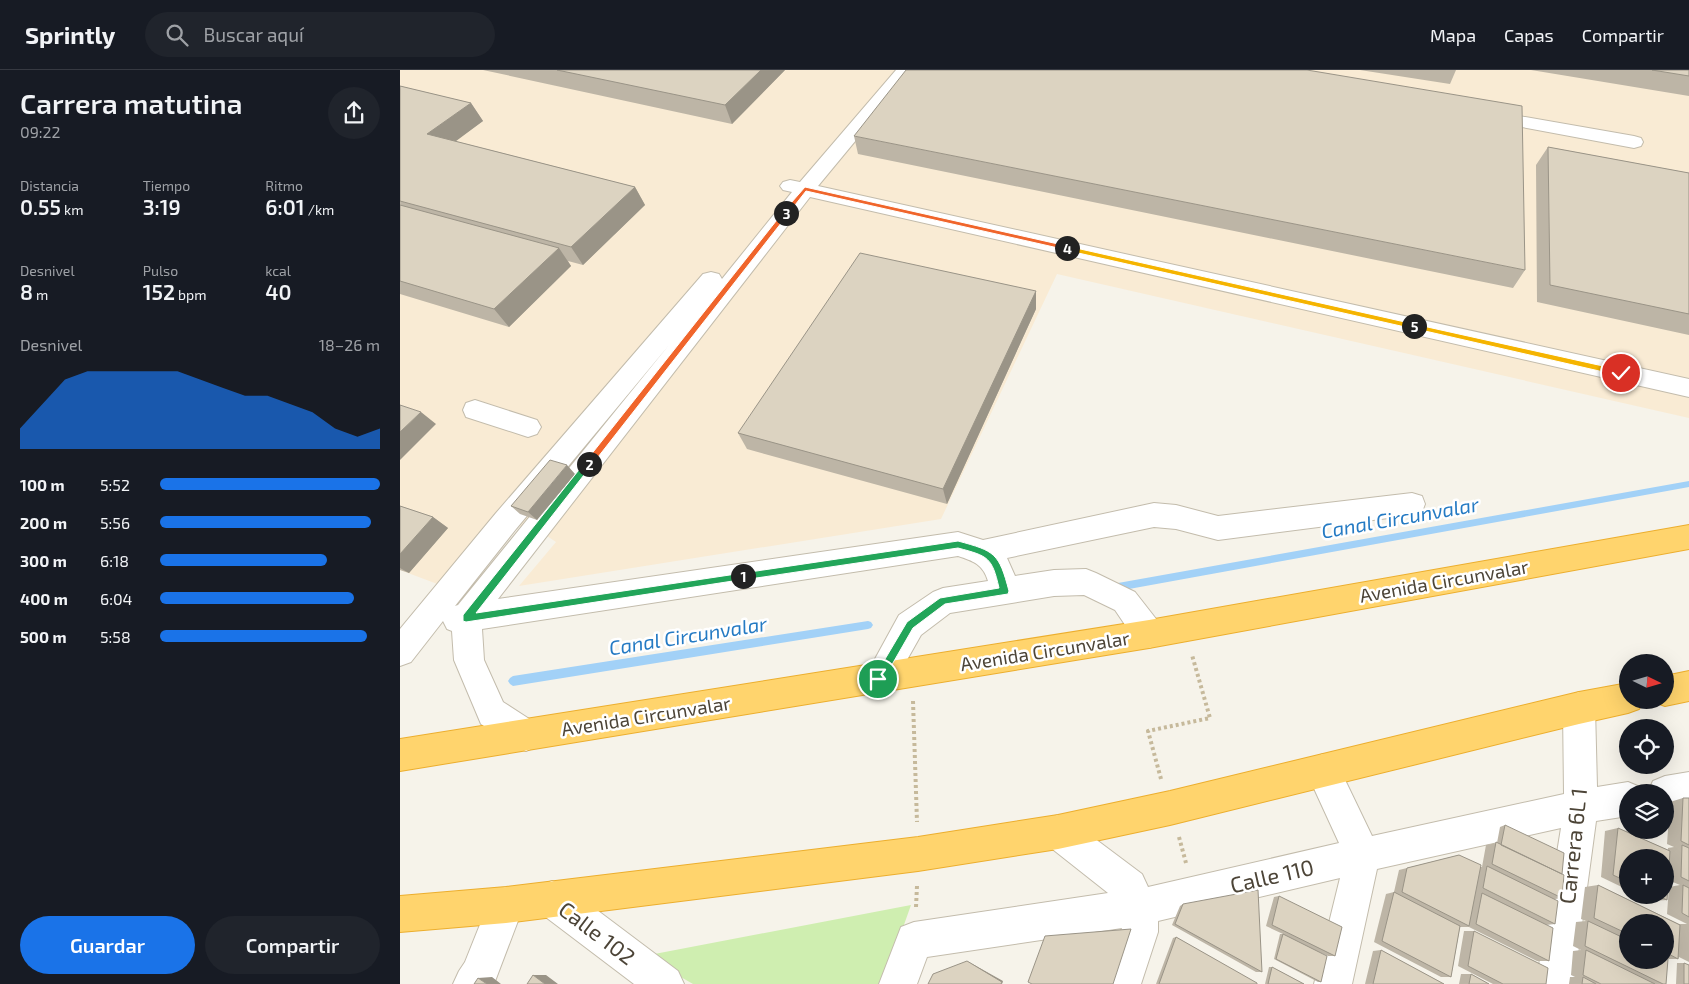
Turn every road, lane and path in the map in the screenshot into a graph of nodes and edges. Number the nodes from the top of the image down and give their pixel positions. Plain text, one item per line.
1 (890, 70) edge
2 (904, 70) edge
3 (1468, 112) edge
4 (1634, 142) dead end
5 (798, 187) junction
6 (1689, 388) edge
7 (475, 410) dead end
8 (528, 427) dead end
9 (1412, 504) dead end
10 (1689, 537) edge
11 (985, 551) junction
12 (1004, 591) junction
13 (466, 618) junction
14 (423, 623) junction
15 (1185, 628) junction
16 (1149, 634) junction
17 (400, 652) edge
18 (912, 673) junction
19 (878, 679) junction
20 (1689, 686) edge
21 (1674, 689) edge
22 (1619, 700) edge
23 (1579, 708) junction
24 (526, 735) junction
25 (400, 755) edge
26 (1323, 771) junction
27 (1689, 789) edge
28 (1674, 792) edge
29 (1619, 801) edge
30 (1581, 807) junction
31 (1170, 808) junction
32 (1058, 832) junction
33 (918, 854) junction
34 (1362, 855) junction
35 (1195, 894) junction
36 (552, 899) junction
37 (506, 905) junction
38 (1139, 907) junction
39 (400, 914) edge
40 (914, 940) junction
41 (472, 984) edge
42 (665, 984) edge
43 (898, 984) edge
44 (1122, 984) edge
45 (1333, 984) edge
46 (1555, 984) edge

1 - 5 street
2 - 5 street
3 - 4 street
5 - 6 street
5 - 13 street
5 - 14 street
7 - 8 street
9 - 11 street
10 - 15 highway, Avenida Circunvalar
11 - 12 street
11 - 13 street
12 - 16 street
12 - 19 street
13 - 14 street
13 - 24 street
14 - 17 street
15 - 16 highway, Avenida Circunvalar
15 - 31 path
16 - 18 highway, Avenida Circunvalar
18 - 19 highway, Avenida Circunvalar
18 - 33 path
19 - 24 highway, Avenida Circunvalar
20 - 21 highway
22 - 23 highway
23 - 26 highway
23 - 30 street, Carrera 6L 1
24 - 25 highway, Avenida Circunvalar
26 - 31 highway
26 - 34 street
27 - 28 street
29 - 30 street, Calle 110
30 - 34 street, Calle 110
30 - 46 street, Carrera 6L 1
31 - 32 highway
31 - 35 path
32 - 33 highway
32 - 38 street
33 - 36 highway
33 - 40 path
34 - 35 street, Calle 110
34 - 45 street
35 - 38 street, Calle 110
36 - 37 highway
36 - 42 street, Calle 102
37 - 39 highway
37 - 41 street
38 - 40 street, Calle 110
38 - 44 street
40 - 43 street

